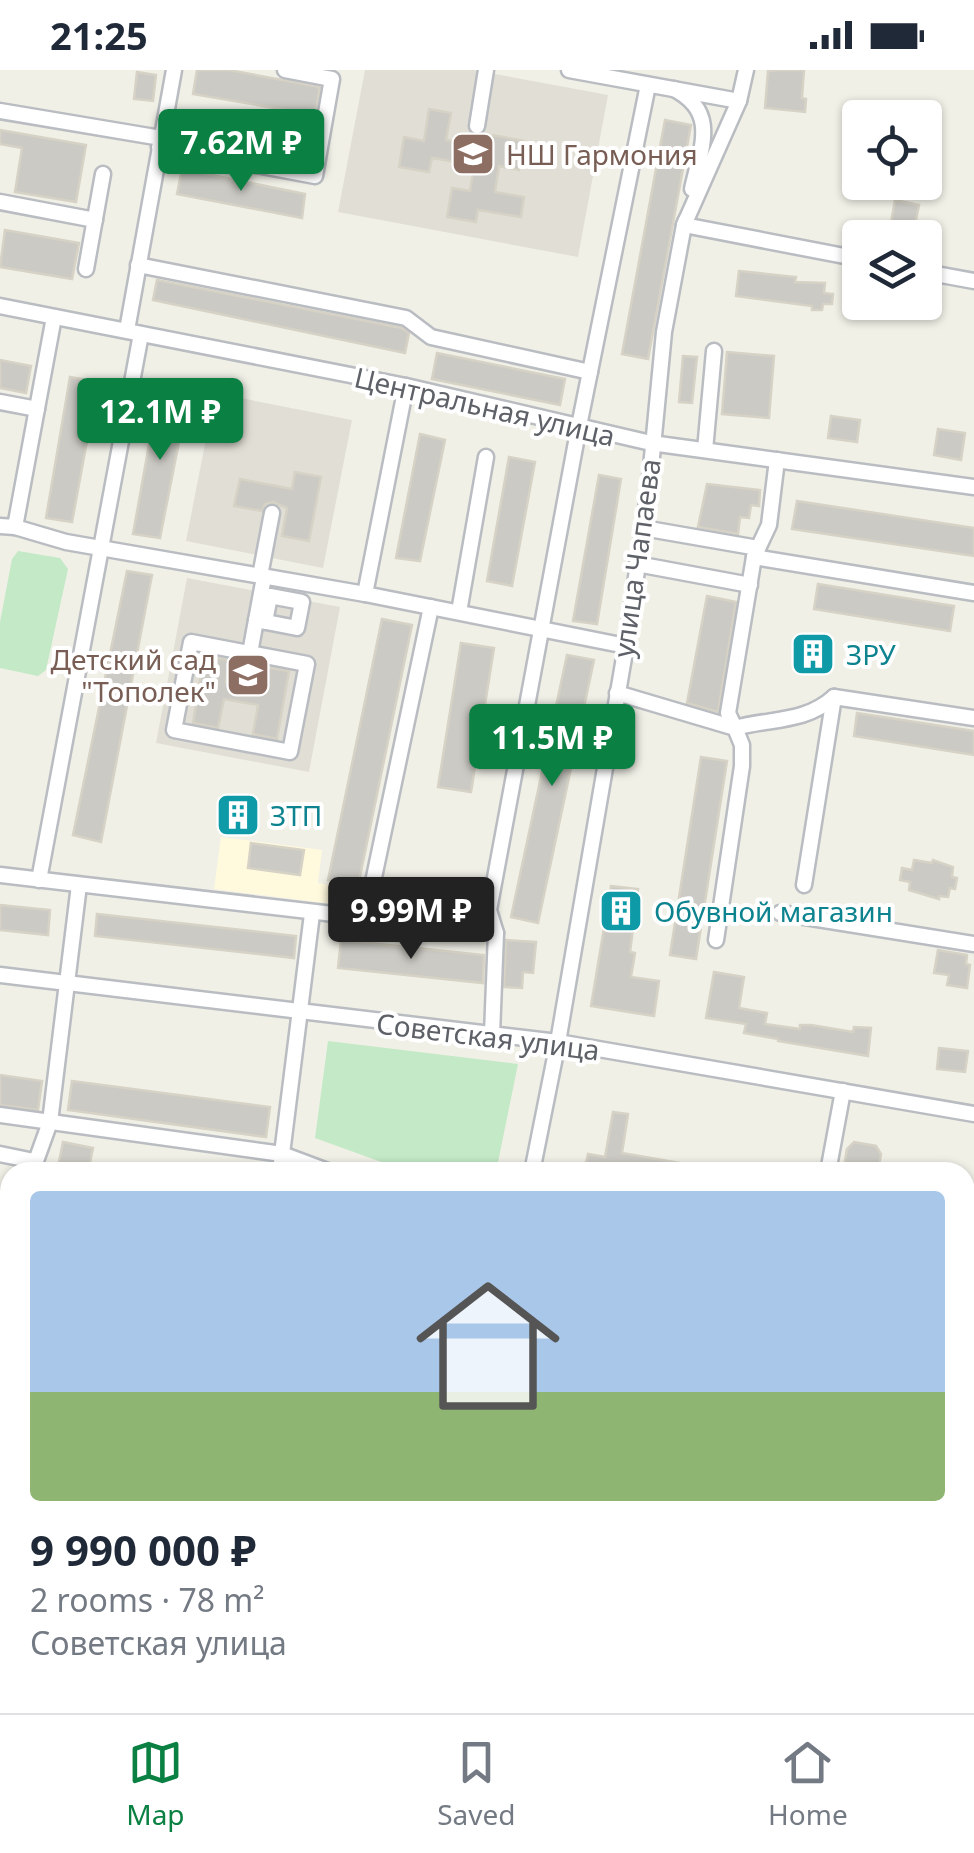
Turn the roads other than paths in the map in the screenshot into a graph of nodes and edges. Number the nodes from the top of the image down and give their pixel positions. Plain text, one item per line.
1 (174, 70) edge
2 (285, 70) edge
3 (486, 70) edge
4 (570, 70) edge
5 (746, 70) edge
6 (648, 84) junction
7 (674, 89) junction
8 (739, 101) junction
9 (0, 111) edge
10 (477, 126) dead end
11 (160, 142) junction
12 (102, 174) dead end
13 (0, 202) edge
14 (94, 220) junction
15 (684, 225) junction
16 (842, 256) edge
17 (138, 265) junction
18 (86, 270) dead end
19 (942, 275) edge
20 (974, 281) edge
21 (0, 306) edge
22 (54, 317) junction
23 (134, 332) junction
24 (714, 352) dead end
25 (590, 372) junction
26 (406, 386) junction
27 (0, 402) edge
28 (37, 409) junction
29 (579, 426) junction
30 (651, 443) junction
31 (706, 450) junction
32 (486, 457) dead end
33 (776, 460) junction
34 (974, 487) edge
35 (272, 513) dead end
36 (8, 527) edge
37 (643, 528) junction
38 (99, 548) junction
39 (756, 552) junction
40 (637, 564) junction
41 (262, 576) junction
42 (750, 585) junction
43 (974, 593) edge
44 (364, 594) junction
45 (430, 607) junction
46 (458, 612) junction
47 (544, 629) junction
48 (626, 646) junction
49 (250, 653) junction
50 (617, 693) junction
51 (834, 697) junction
52 (974, 718) edge
53 (736, 728) junction
54 (0, 875) edge
55 (39, 880) junction
56 (804, 885) dead end
57 (79, 886) junction
58 (780, 913) dead end
59 (312, 914) junction
60 (365, 920) junction
61 (496, 933) junction
62 (716, 940) dead end
63 (974, 944) edge
64 (0, 975) edge
65 (68, 984) junction
66 (301, 1014) junction
67 (492, 1034) junction
68 (558, 1042) junction
69 (843, 1092) junction
70 (974, 1114) edge
71 (0, 1115) edge
72 (50, 1122) junction
73 (282, 1154) junction
74 (35, 1162) edge
75 (281, 1162) edge
76 (303, 1162) edge
77 (534, 1162) edge
78 (830, 1162) edge

1 - 11 street
2 - 11 street
3 - 10 street
4 - 6 street
5 - 8 street, улица Чапаева
6 - 7 street
6 - 25 street
7 - 8 street
7 - 15 street
8 - 15 street, улица Чапаева
9 - 11 street
11 - 17 street
12 - 14 street
13 - 14 street
14 - 18 street
15 - 16 street
15 - 30 street, улица Чапаева
17 - 23 street
17 - 25 street
19 - 20 street
21 - 22 street, Центральная улица
22 - 23 street, Центральная улица
22 - 28 street
23 - 26 street, Центральная улица
23 - 38 street
24 - 31 street
25 - 29 street
26 - 29 street, Центральная улица
26 - 44 street
27 - 28 street
28 - 36 street
29 - 30 street, Центральная улица
29 - 47 street
30 - 31 street, Центральная улица
30 - 37 street, улица Чапаева
31 - 33 street, Центральная улица
32 - 46 street
33 - 34 street, Центральная улица
33 - 39 street
35 - 41 street
36 - 38 street
37 - 39 street
37 - 40 street, улица Чапаева
38 - 41 street
38 - 55 street
39 - 42 street
39 - 43 street
40 - 42 street
40 - 48 street, улица Чапаева
41 - 44 street
41 - 49 street
42 - 53 street
44 - 45 street
45 - 46 street
45 - 60 street
46 - 47 street
47 - 48 street
47 - 61 street
48 - 50 street, улица Чапаева
49 - 49 street
50 - 53 street
50 - 68 street, улица Чапаева
51 - 52 street
51 - 53 street
51 - 56 street
53 - 62 street
54 - 55 street
55 - 57 street
57 - 59 street
57 - 65 street
58 - 63 street
59 - 60 street
59 - 66 street
60 - 61 street
61 - 67 street
64 - 65 street, Советская улица
65 - 66 street, Советская улица
65 - 72 street
66 - 67 street, Советская улица
66 - 73 street
67 - 68 street, Советская улица
68 - 69 street, Советская улица
68 - 77 street, улица Чапаева
69 - 70 street, Советская улица
69 - 78 street
71 - 72 street
72 - 73 street
72 - 74 street
73 - 75 street
73 - 76 street

